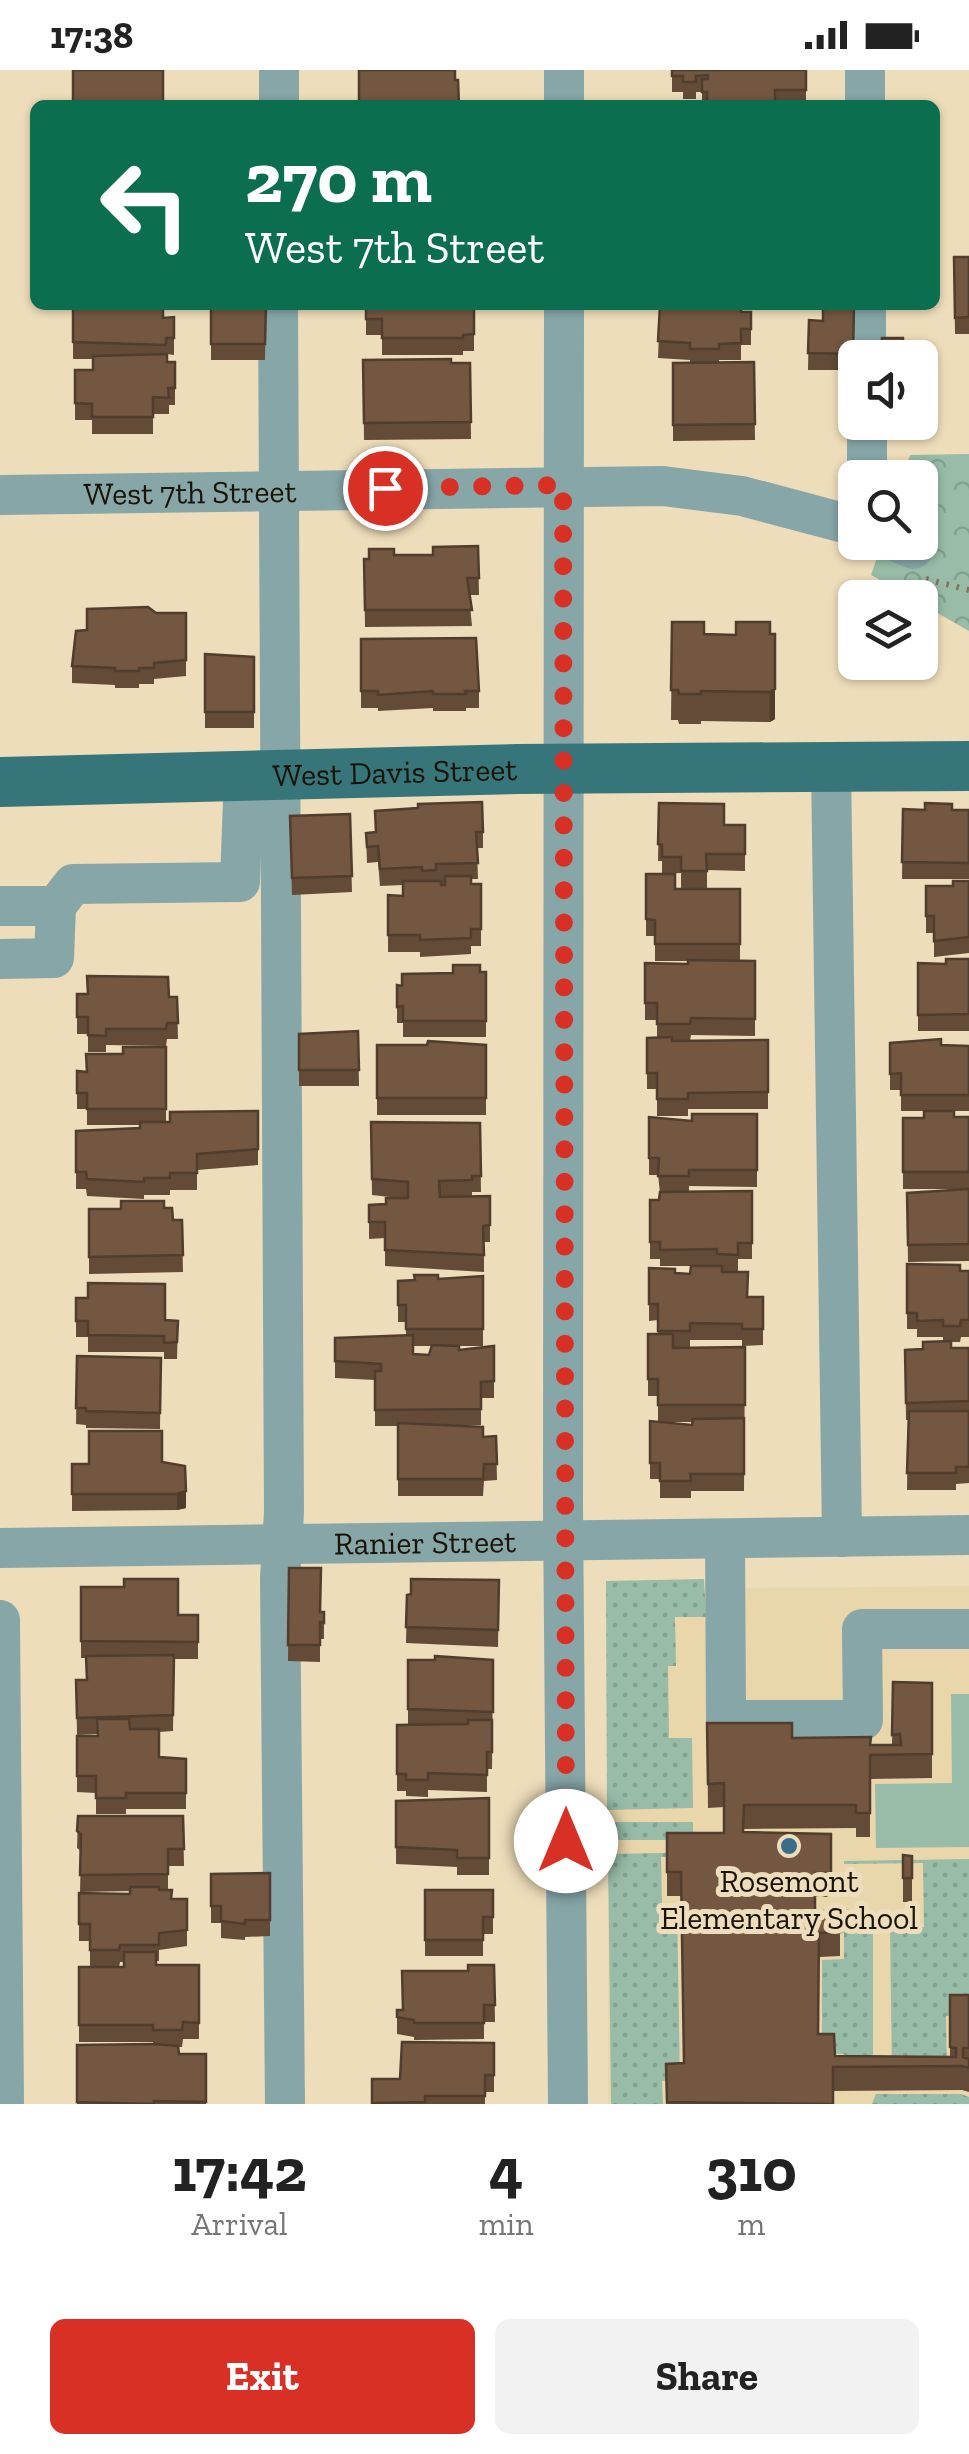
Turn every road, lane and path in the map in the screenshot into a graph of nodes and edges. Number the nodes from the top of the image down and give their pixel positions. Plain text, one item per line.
1 (279, 70) edge
2 (564, 70) edge
3 (865, 70) edge
4 (279, 100) edge
5 (564, 100) edge
6 (865, 100) edge
7 (278, 310) edge
8 (564, 310) edge
9 (866, 310) edge
10 (866, 340) edge
11 (563, 485) junction
12 (278, 489) junction
13 (0, 495) edge
14 (838, 521) edge
15 (969, 766) edge
16 (831, 767) junction
17 (562, 768) junction
18 (261, 773) junction
19 (0, 782) edge
20 (0, 906) edge
21 (56, 906) junction
22 (0, 959) edge
23 (969, 1535) edge
24 (842, 1537) junction
25 (725, 1539) junction
26 (564, 1540) junction
27 (282, 1544) junction
28 (0, 1548) edge
29 (0, 1620) edge
30 (969, 1629) edge
31 (4, 2104) edge
32 (285, 2104) edge
33 (568, 2104) edge

1 - 4 street
2 - 5 street
3 - 6 street
7 - 12 street
8 - 11 street
9 - 10 street
11 - 12 street, West 7th Street
11 - 14 street, West 7th Street
11 - 17 street
12 - 13 street, West 7th Street
12 - 18 street
15 - 16 main road, West Davis Street
16 - 17 main road, West Davis Street
16 - 24 street
17 - 18 main road, West Davis Street
17 - 26 street
18 - 19 main road, West Davis Street
18 - 21 street
18 - 27 street
20 - 21 street
21 - 22 street
23 - 24 street, Ranier Street
24 - 25 street, Ranier Street
25 - 26 street, Ranier Street
25 - 30 street
26 - 27 street, Ranier Street
26 - 33 street
27 - 28 street, Ranier Street
27 - 32 street
29 - 31 street

